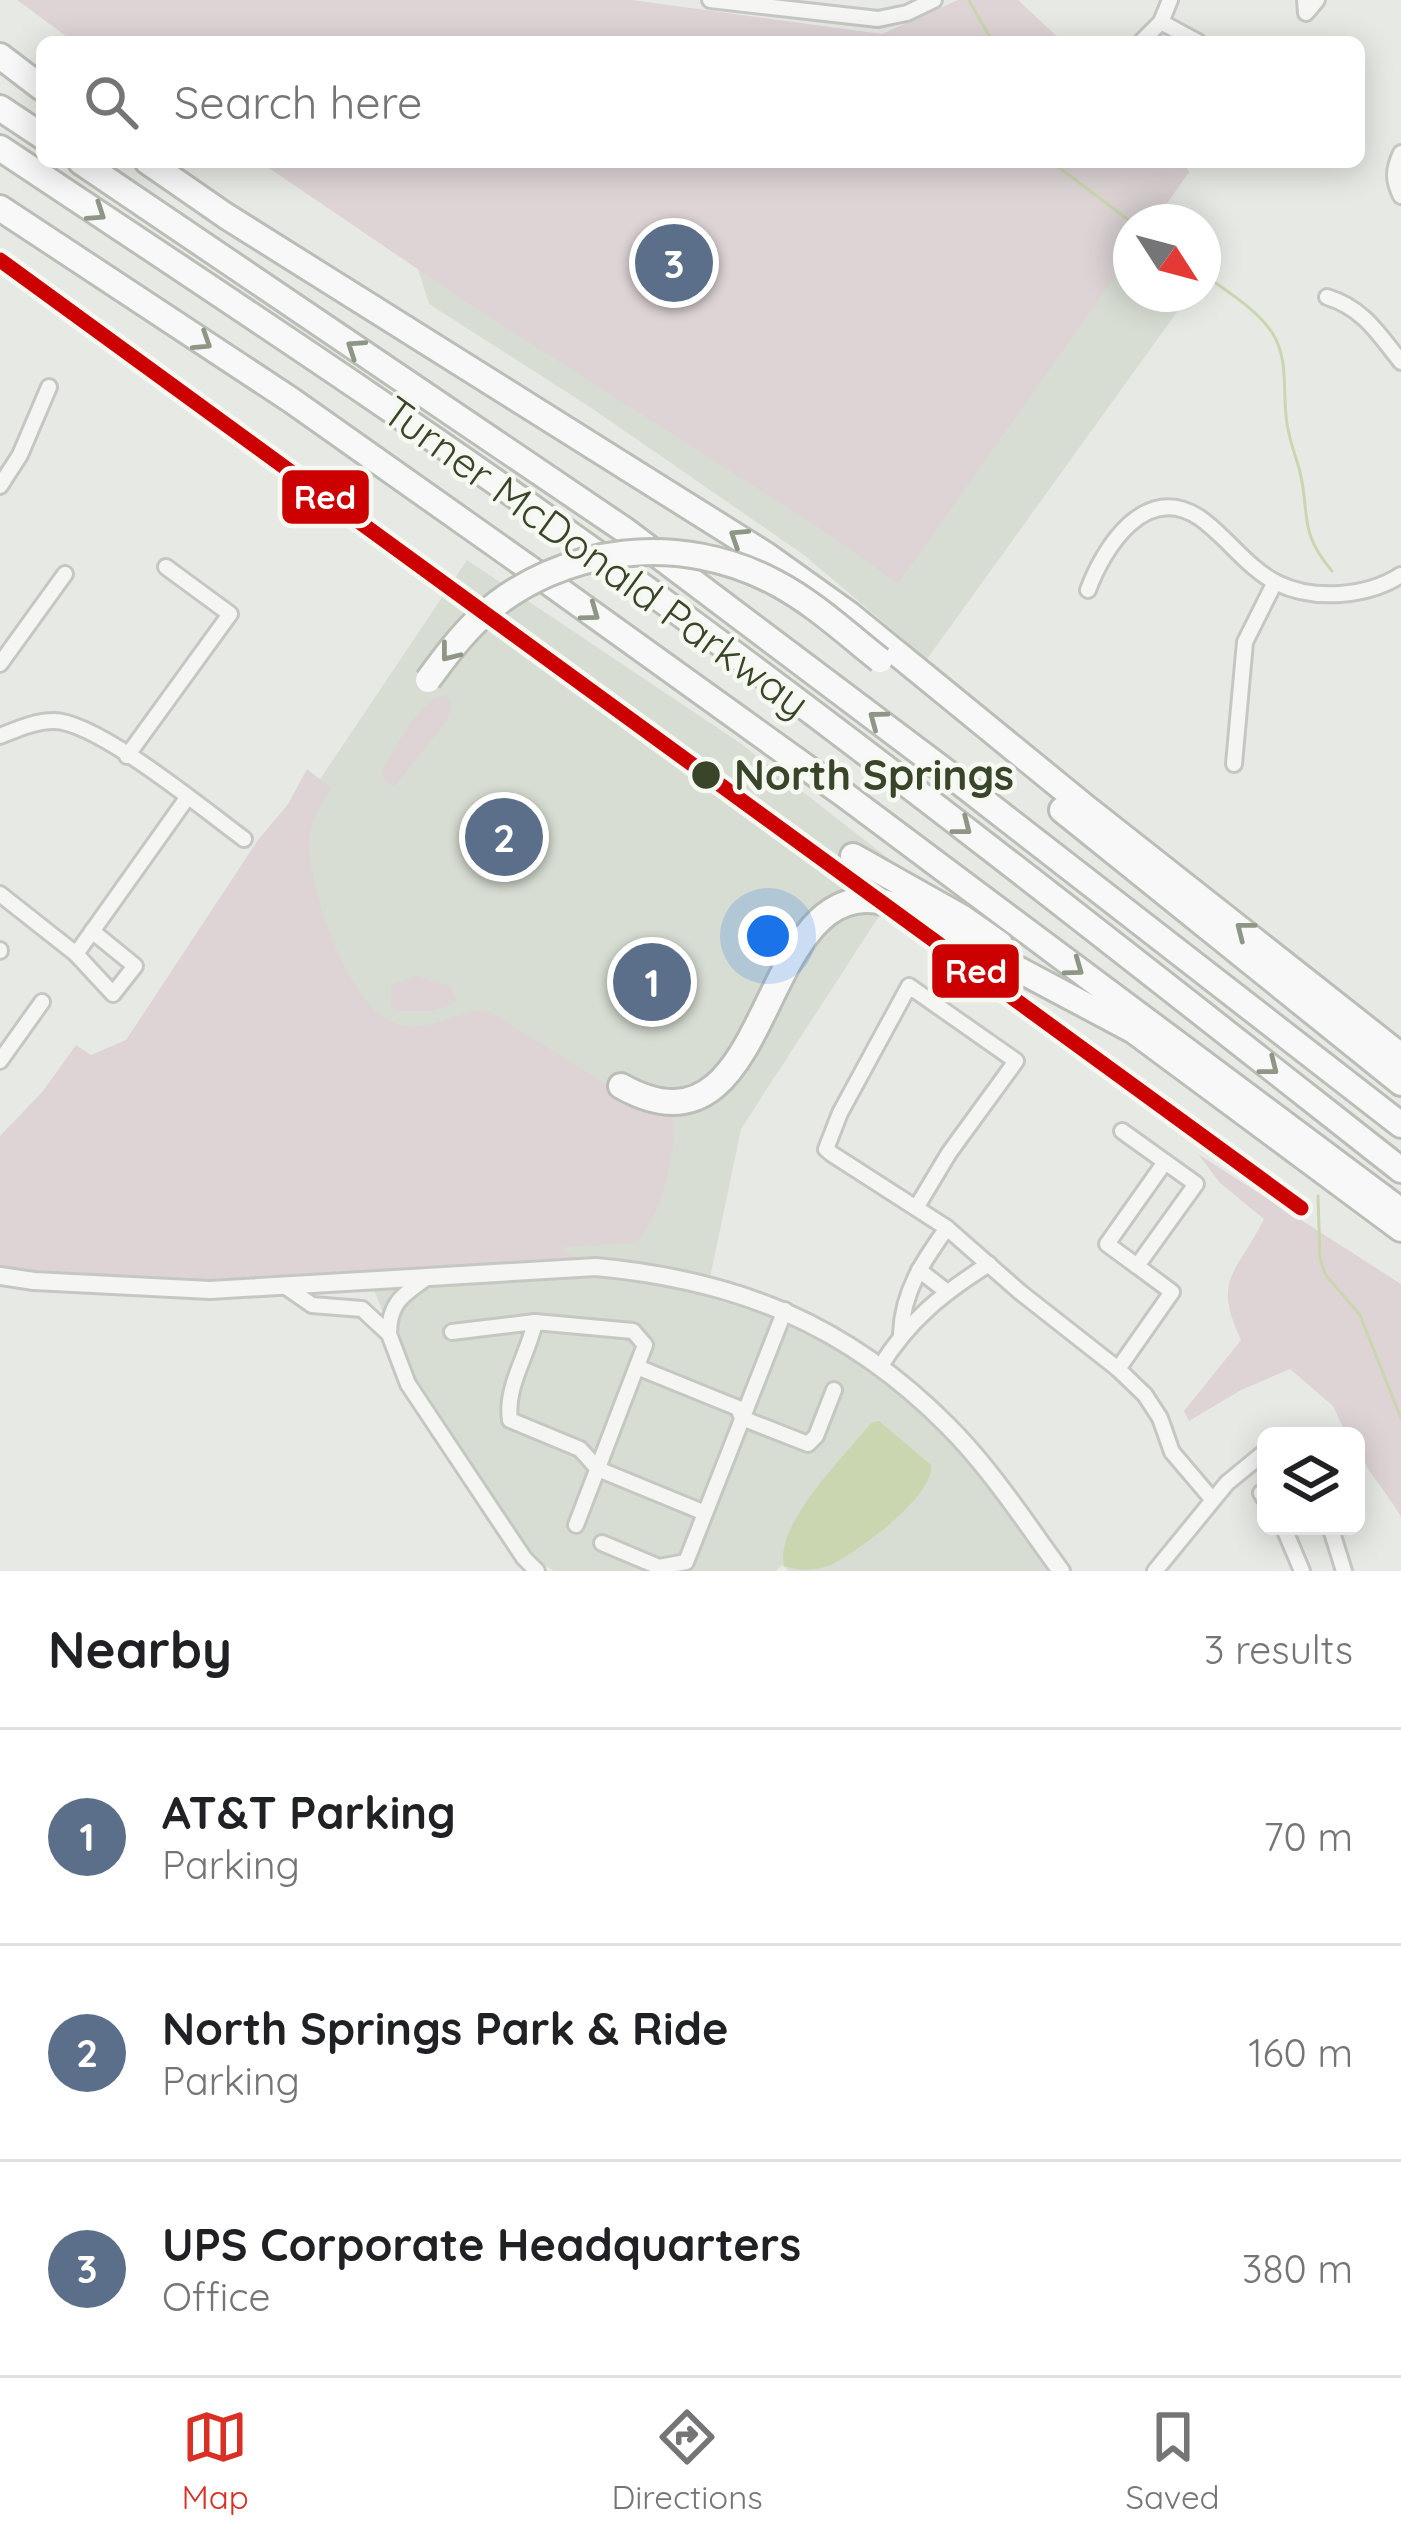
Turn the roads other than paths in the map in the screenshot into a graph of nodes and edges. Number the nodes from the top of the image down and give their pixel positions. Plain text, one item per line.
1 (710, 0) edge
2 (934, 0) edge
3 (1170, 0) edge
4 (1305, 0) edge
5 (1317, 0) edge
6 (1161, 22) junction
7 (1148, 36) edge
8 (1187, 36) edge
9 (0, 56) edge
10 (36, 83) edge
11 (0, 107) edge
12 (36, 132) edge
13 (0, 148) edge
14 (1401, 153) edge
15 (1376, 164) dead end
16 (89, 168) edge
17 (157, 168) edge
18 (1394, 169) junction
19 (1401, 196) edge
20 (0, 208) edge
21 (1327, 297) dead end
22 (1401, 362) edge
23 (49, 387) dead end
24 (0, 486) edge
25 (166, 567) dead end
26 (65, 574) dead end
27 (1401, 575) edge
28 (1275, 582) junction
29 (1088, 590) dead end
30 (0, 664) edge
31 (428, 680) dead end
32 (0, 736) edge
33 (127, 756) junction
34 (1234, 764) dead end
35 (187, 798) junction
36 (244, 839) dead end
37 (853, 856) dead end
38 (0, 894) edge
39 (92, 931) junction
40 (76, 954) junction
41 (42, 1002) dead end
42 (1090, 1005) junction
43 (1401, 1056) edge
44 (0, 1061) edge
45 (1401, 1083) edge
46 (621, 1086) dead end
47 (1401, 1125) edge
48 (1122, 1131) dead end
49 (1165, 1162) junction
50 (1401, 1169) edge
51 (916, 1208) junction
52 (1401, 1211) edge
53 (947, 1228) junction
54 (1401, 1229) edge
55 (989, 1264) junction
56 (1137, 1266) junction
57 (919, 1270) junction
58 (0, 1276) edge
59 (430, 1276) junction
60 (286, 1287) junction
61 (946, 1291) junction
62 (905, 1297) junction
63 (925, 1308) junction
64 (785, 1310) junction
65 (535, 1322) junction
66 (452, 1332) dead end
67 (901, 1333) junction
68 (388, 1334) junction
69 (637, 1366) junction
70 (880, 1366) junction
71 (1118, 1369) junction
72 (834, 1390) dead end
73 (742, 1418) junction
74 (1257, 1459) edge
75 (598, 1469) junction
76 (1212, 1499) junction
77 (705, 1513) junction
78 (576, 1525) dead end
79 (1286, 1535) edge
80 (1333, 1535) edge
81 (602, 1543) dead end
82 (537, 1571) edge
83 (1061, 1571) edge
84 (1155, 1571) edge
85 (1302, 1571) edge
86 (1344, 1571) edge

1 - 2 street
3 - 6 street
4 - 5 street
6 - 7 street
6 - 8 street
9 - 10 highway
11 - 12 highway
13 -> 50 highway, Turner McDonald Parkway
14 - 18 street
15 - 18 street
47 -> 16 highway, Turner McDonald Parkway
43 -> 17 highway
18 - 19 street
20 -> 52 highway
21 - 22 street
23 - 24 street
25 - 33 street
26 - 30 street
27 - 28 street
28 - 29 street
28 - 34 street
45 -> 31 highway, bridge
32 - 33 street
33 - 35 street
35 - 36 street
35 - 39 street
37 - 42 highway
38 - 40 street
39 - 40 street
39 - 40 street
41 - 44 street
42 - 46 highway
42 - 54 highway
48 - 49 street
49 - 56 street
49 - 56 street
51 - 51 street
51 - 53 street
53 - 55 street
53 - 57 street
55 - 61 street
55 - 71 street
56 - 71 street
57 - 61 street
57 - 62 street
58 - 60 street
59 - 60 street
59 - 64 street
59 - 68 street
60 - 68 street
61 - 63 street
62 - 63 street
62 - 67 street
63 - 67 street
64 - 70 street
64 - 73 street
65 - 66 street
65 - 69 street
65 - 75 street
67 - 70 street
68 - 82 street
69 - 73 street
69 - 75 street
70 - 83 street
71 - 76 street
72 - 73 street
73 - 77 street
74 - 76 street
75 - 77 street
75 - 78 street
76 - 84 street
77 - 81 street
79 - 85 street
80 - 86 street

